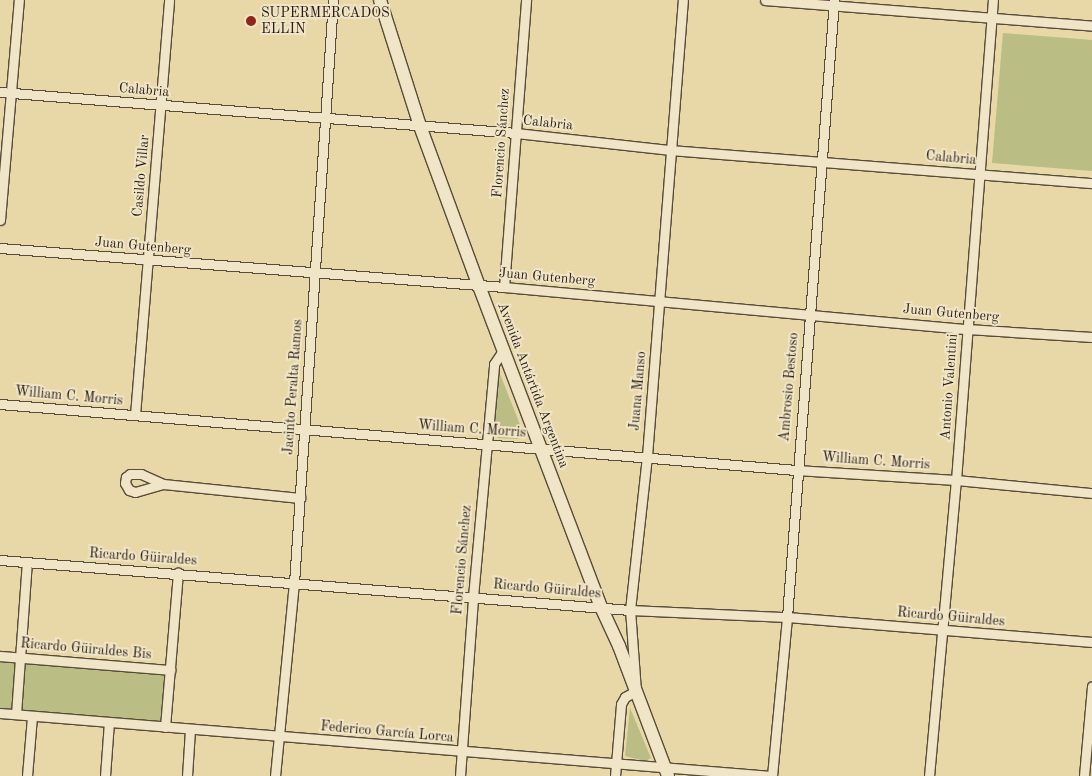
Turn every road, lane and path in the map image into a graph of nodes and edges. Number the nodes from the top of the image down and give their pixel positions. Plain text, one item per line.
1 (19, 0) edge
2 (169, 0) edge
3 (333, 0) edge
4 (380, 0) edge
5 (526, 0) edge
6 (684, 0) edge
7 (765, 0) edge
8 (993, 0) edge
9 (834, 3) edge
10 (991, 18) junction
11 (1092, 26) edge
12 (0, 92) edge
13 (11, 93) junction
14 (161, 105) junction
15 (325, 118) junction
16 (420, 126) junction
17 (516, 133) junction
18 (672, 150) junction
19 (821, 161) junction
20 (978, 174) junction
21 (1092, 183) edge
22 (0, 220) edge
23 (0, 248) edge
24 (148, 260) junction
25 (315, 273) junction
26 (479, 286) junction
27 (504, 288) junction
28 (659, 301) junction
29 (809, 314) junction
30 (967, 329) junction
31 (1092, 337) edge
32 (504, 349) junction
33 (0, 404) edge
34 (135, 415) junction
35 (304, 429) junction
36 (486, 444) junction
37 (541, 448) junction
38 (647, 456) junction
39 (796, 470) junction
40 (956, 480) junction
41 (163, 484) dead end
42 (1092, 493) edge
43 (300, 498) junction
44 (0, 560) edge
45 (27, 562) junction
46 (178, 573) junction
47 (294, 583) junction
48 (472, 597) junction
49 (601, 607) junction
50 (630, 610) junction
51 (787, 616) junction
52 (942, 630) junction
53 (1092, 642) edge
54 (0, 656) edge
55 (20, 658) junction
56 (170, 670) junction
57 (1092, 686) edge
58 (636, 691) junction
59 (0, 713) edge
60 (16, 714) junction
61 (32, 716) junction
62 (109, 722) junction
63 (165, 727) junction
64 (190, 729) junction
65 (277, 736) junction
66 (461, 752) junction
67 (616, 763) junction
68 (667, 771) edge
69 (27, 776) edge
70 (105, 776) edge
71 (187, 776) edge
72 (275, 776) edge
73 (460, 776) edge
74 (615, 776) edge
75 (772, 776) edge
76 (930, 776) edge
77 (1084, 776) edge

1 - 13 street
2 - 14 street, Casildo Villar
3 - 15 street, Jacinto Peralta Ramos
4 - 16 main road, Avenida Antártida Argentina
5 - 17 street, Florencio Sánchez
6 - 18 street, Juana Manso
7 - 9 street
8 - 10 street, Antonio Valentini
9 - 10 street
9 - 19 street, Ambrosio Bestoso
10 - 11 street
10 - 20 street, Antonio Valentini
12 - 13 street, Calabria
13 - 14 street, Calabria
13 - 22 street
14 - 15 street, Calabria
14 - 24 street, Casildo Villar
15 - 16 street, Calabria
15 - 25 street, Jacinto Peralta Ramos
16 - 17 street, Calabria
16 - 26 main road, Avenida Antártida Argentina
17 - 18 street, Calabria
17 - 27 street, Florencio Sánchez
18 - 19 street, Calabria
18 - 28 street, Juana Manso
19 - 20 street, Calabria
19 - 29 street, Ambrosio Bestoso
20 - 21 street, Calabria
20 - 30 street, Antonio Valentini
23 - 24 street, Juan Gutenberg
24 - 25 street, Juan Gutenberg
24 - 34 street, Casildo Villar
25 - 26 street, Juan Gutenberg
25 - 35 street, Jacinto Peralta Ramos
26 - 27 street, Juan Gutenberg
26 - 32 main road, Avenida Antártida Argentina
27 - 28 street, Juan Gutenberg
28 - 29 street, Juan Gutenberg
28 - 38 street, Juana Manso
29 - 30 street, Juan Gutenberg
29 - 39 street, Ambrosio Bestoso
30 - 31 street, Juan Gutenberg
30 - 40 street, Antonio Valentini
32 - 36 street, Florencio Sánchez
32 - 37 main road, Avenida Antártida Argentina
33 - 34 street, William C. Morris
34 - 35 street, William C. Morris
35 - 36 street, William C. Morris
35 - 43 street, Jacinto Peralta Ramos
36 - 37 street, William C. Morris
36 - 48 street, Florencio Sánchez
37 - 38 street, William C. Morris
37 - 49 main road, Avenida Antártida Argentina
38 - 39 street, William C. Morris
38 - 50 street, Juana Manso
39 - 40 street, William C. Morris
39 - 51 street, Ambrosio Bestoso
40 - 42 street, William C. Morris
40 - 52 street, Antonio Valentini
41 - 43 street
43 - 47 street, Jacinto Peralta Ramos
44 - 45 street, Ricardo Güiraldes
45 - 46 street, Ricardo Güiraldes
45 - 55 street
46 - 47 street, Ricardo Güiraldes
46 - 56 street
47 - 48 street, Ricardo Güiraldes
47 - 65 street, Jacinto Peralta Ramos
48 - 49 street, Ricardo Güiraldes
48 - 66 street, Florencio Sánchez
49 - 50 street, Ricardo Güiraldes
49 - 58 main road, Avenida Antártida Argentina
50 - 51 street, Ricardo Güiraldes
50 - 58 street, Juana Manso
51 - 52 street, Ricardo Güiraldes
51 - 75 street, Ambrosio Bestoso
52 - 53 street, Ricardo Güiraldes
52 - 76 street, Antonio Valentini
54 - 55 street, Ricardo Güiraldes Bis
55 - 56 street, Ricardo Güiraldes Bis
55 - 60 street
56 - 63 street
57 - 77 street
58 - 67 street
58 - 68 main road, Avenida Antártida Argentina
59 - 60 street, Federico García Lorca
60 - 61 street, Federico García Lorca
61 - 62 street, Federico García Lorca
61 - 69 street
62 - 63 street, Federico García Lorca
62 - 70 street
63 - 64 street, Federico García Lorca
64 - 65 street, Federico García Lorca
64 - 71 street
65 - 66 street, Federico García Lorca
65 - 72 street, Jacinto Peralta Ramos
66 - 67 street, Federico García Lorca
66 - 73 street, Florencio Sánchez
67 - 68 street, Federico García Lorca
67 - 74 street
68 - 75 street, Federico García Lorca

